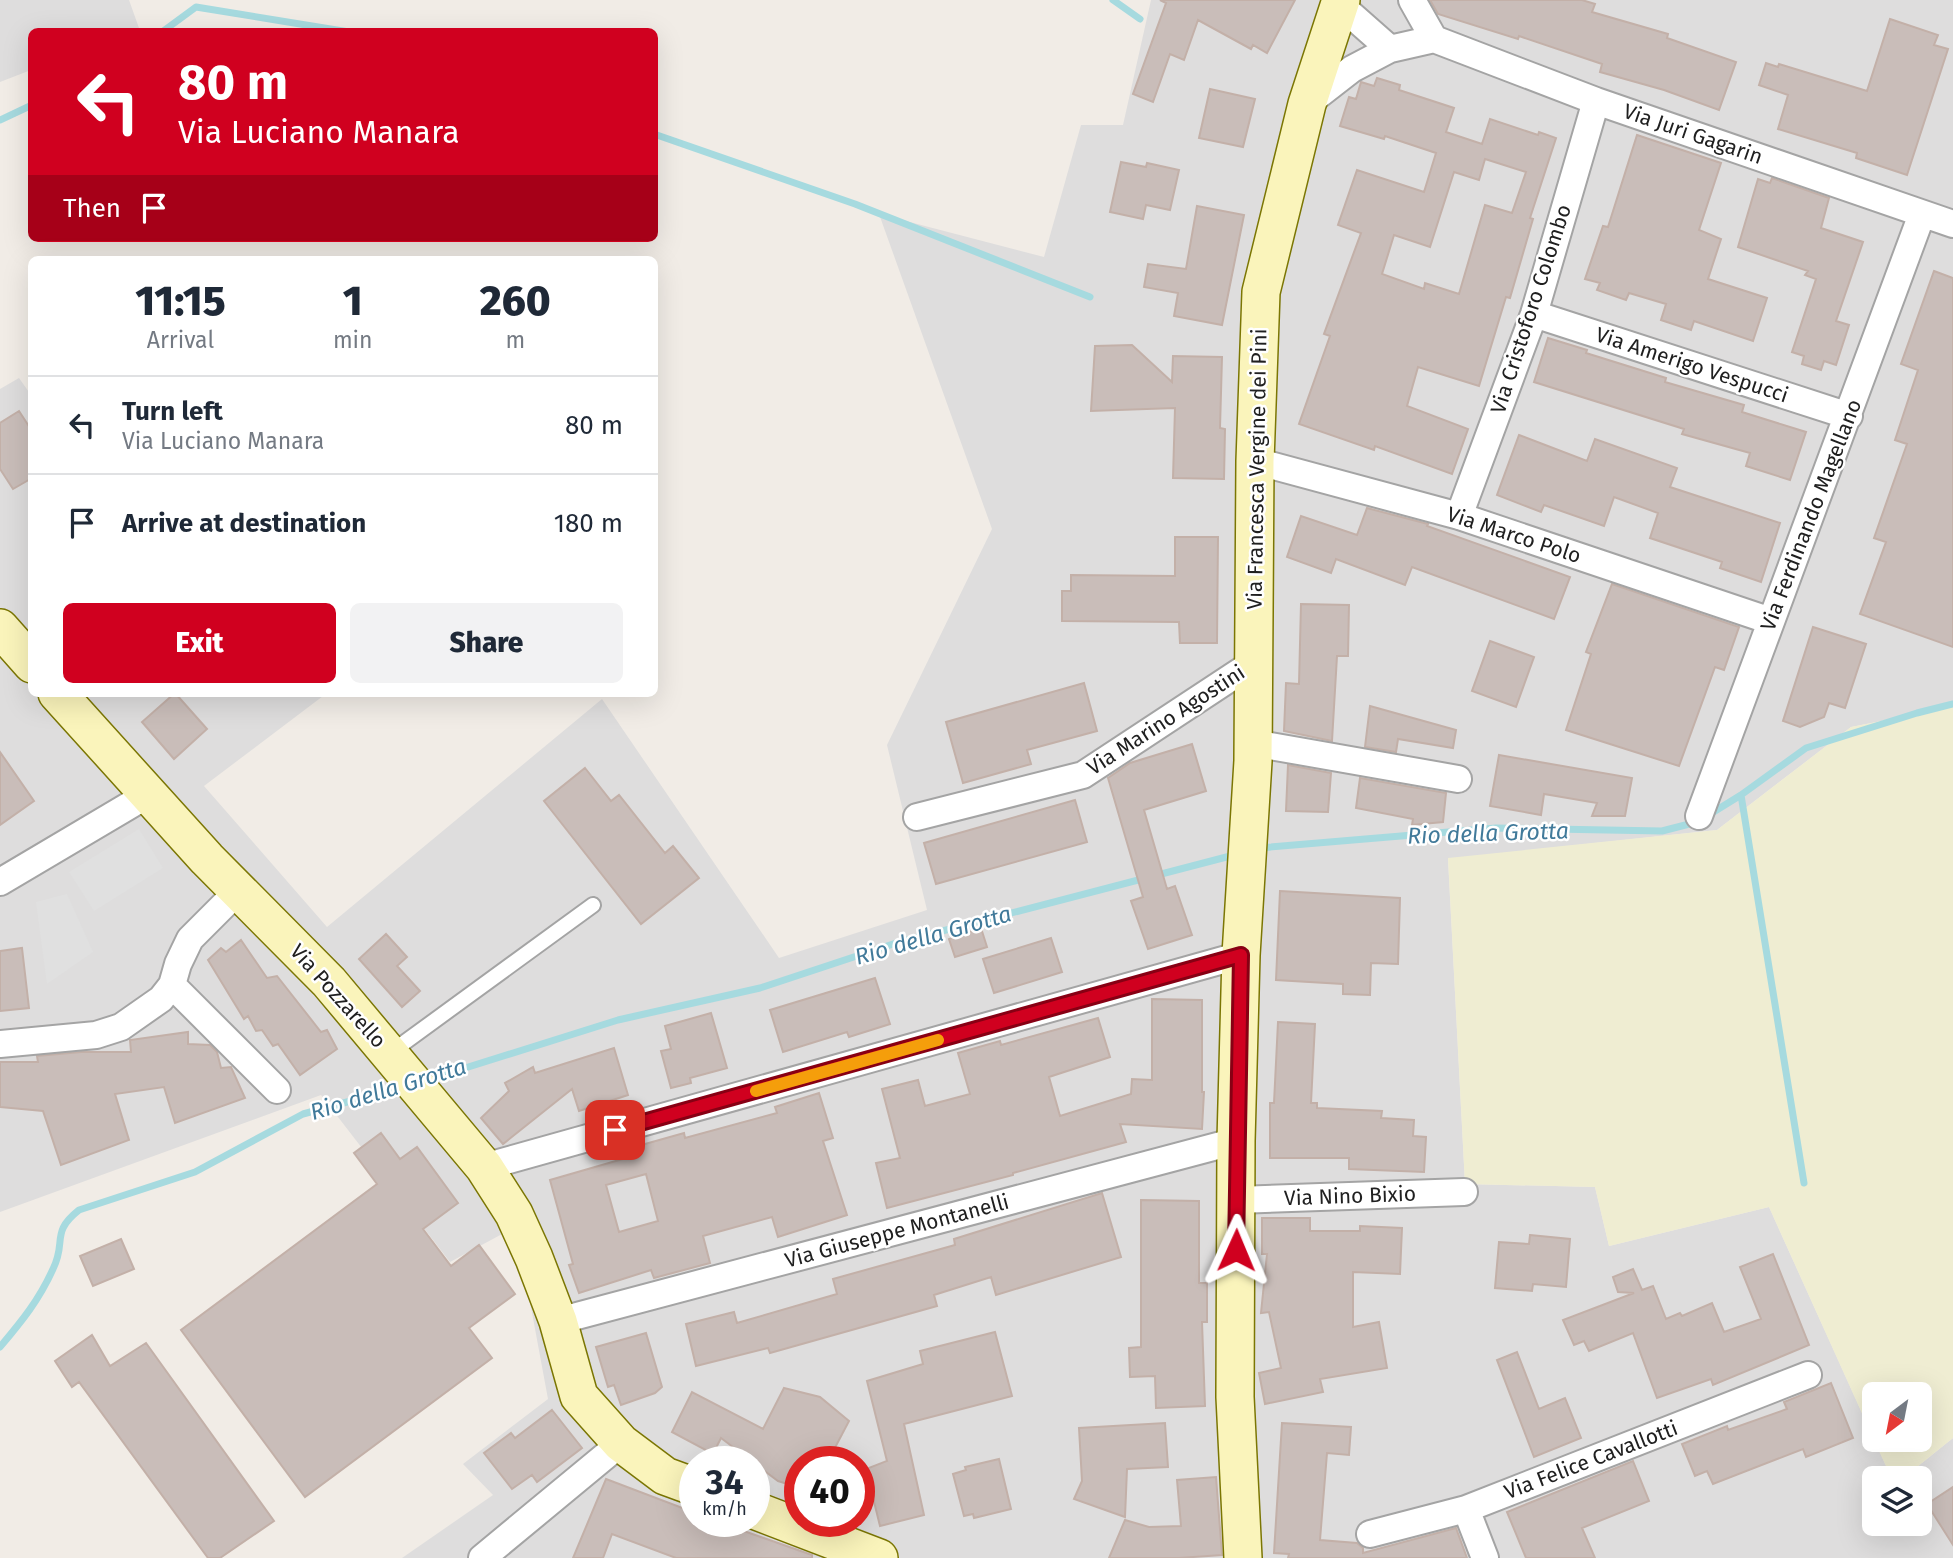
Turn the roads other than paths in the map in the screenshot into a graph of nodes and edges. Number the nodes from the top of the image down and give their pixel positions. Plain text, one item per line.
1 (1412, 0) edge
2 (1345, 1) edge
3 (1434, 39) junction
4 (1390, 49) junction
5 (1597, 101) junction
6 (1307, 104) junction
7 (1922, 214) junction
8 (1953, 225) edge
9 (1534, 314) junction
10 (1849, 416) junction
11 (1255, 461) junction
12 (1459, 516) junction
13 (1771, 621) junction
14 (0, 628) edge
15 (28, 660) edge
16 (1253, 663) junction
17 (61, 697) edge
18 (1253, 743) junction
19 (1458, 779) dead end
20 (148, 795) junction
21 (1699, 816) dead end
22 (917, 817) dead end
23 (0, 882) edge
24 (239, 890) junction
25 (593, 905) dead end
26 (1241, 955) junction
27 (172, 985) junction
28 (0, 1044) edge
29 (394, 1060) junction
30 (277, 1090) dead end
31 (1236, 1141) junction
32 (484, 1167) junction
33 (1464, 1192) dead end
34 (1237, 1200) junction
35 (558, 1321) junction
36 (1808, 1375) dead end
37 (621, 1443) junction
38 (679, 1481) edge
39 (1466, 1509) junction
40 (770, 1516) edge
41 (1370, 1534) dead end
42 (482, 1558) edge
43 (879, 1558) edge
44 (1243, 1558) edge
45 (1485, 1558) edge

1 - 3 street
2 - 4 street
2 - 6 street, Via Francesca Vergine dei Pini
3 - 4 street
3 - 5 street, Via Juri Gagarin
4 - 6 street
5 - 7 street, Via Juri Gagarin
5 - 9 street, Via Cristoforo Colombo
6 - 11 street, Via Francesca Vergine dei Pini
7 - 8 street, Via Juri Gagarin
7 - 10 street, Via Ferdinando Magellano
9 - 10 street, Via Amerigo Vespucci
9 - 12 street, Via Cristoforo Colombo
10 - 13 street, Via Ferdinando Magellano
11 - 12 street, Via Marco Polo
11 - 16 street, Via Francesca Vergine dei Pini
12 - 13 street, Via Marco Polo
13 - 21 street, Via Ferdinando Magellano
14 - 15 street
16 - 18 street, Via Francesca Vergine dei Pini
16 - 22 street, Via Marino Agostini
17 - 20 street, Via Pozzarello
18 - 19 street
18 - 26 street, Via Francesca Vergine dei Pini
20 - 23 street
20 - 24 street, Via Pozzarello
24 - 27 street
24 - 29 street, Via Pozzarello
25 - 29 lane
26 - 31 street, Via Francesca Vergine dei Pini
26 - 32 street
27 - 28 street
27 - 30 street
29 - 32 street, Via Pozzarello
31 - 34 street, Via Francesca Vergine dei Pini
31 - 35 street, Via Giuseppe Montanelli
32 - 35 street, Via Pozzarello
33 - 34 street, Via Nino Bixio
34 - 44 street, Via Francesca Vergine dei Pini
35 - 37 street, Via Pozzarello
36 - 39 street, Via Felice Cavallotti
37 - 38 street, Via Pozzarello
37 - 42 street
39 - 41 street, Via Felice Cavallotti
39 - 45 street
40 - 43 street

